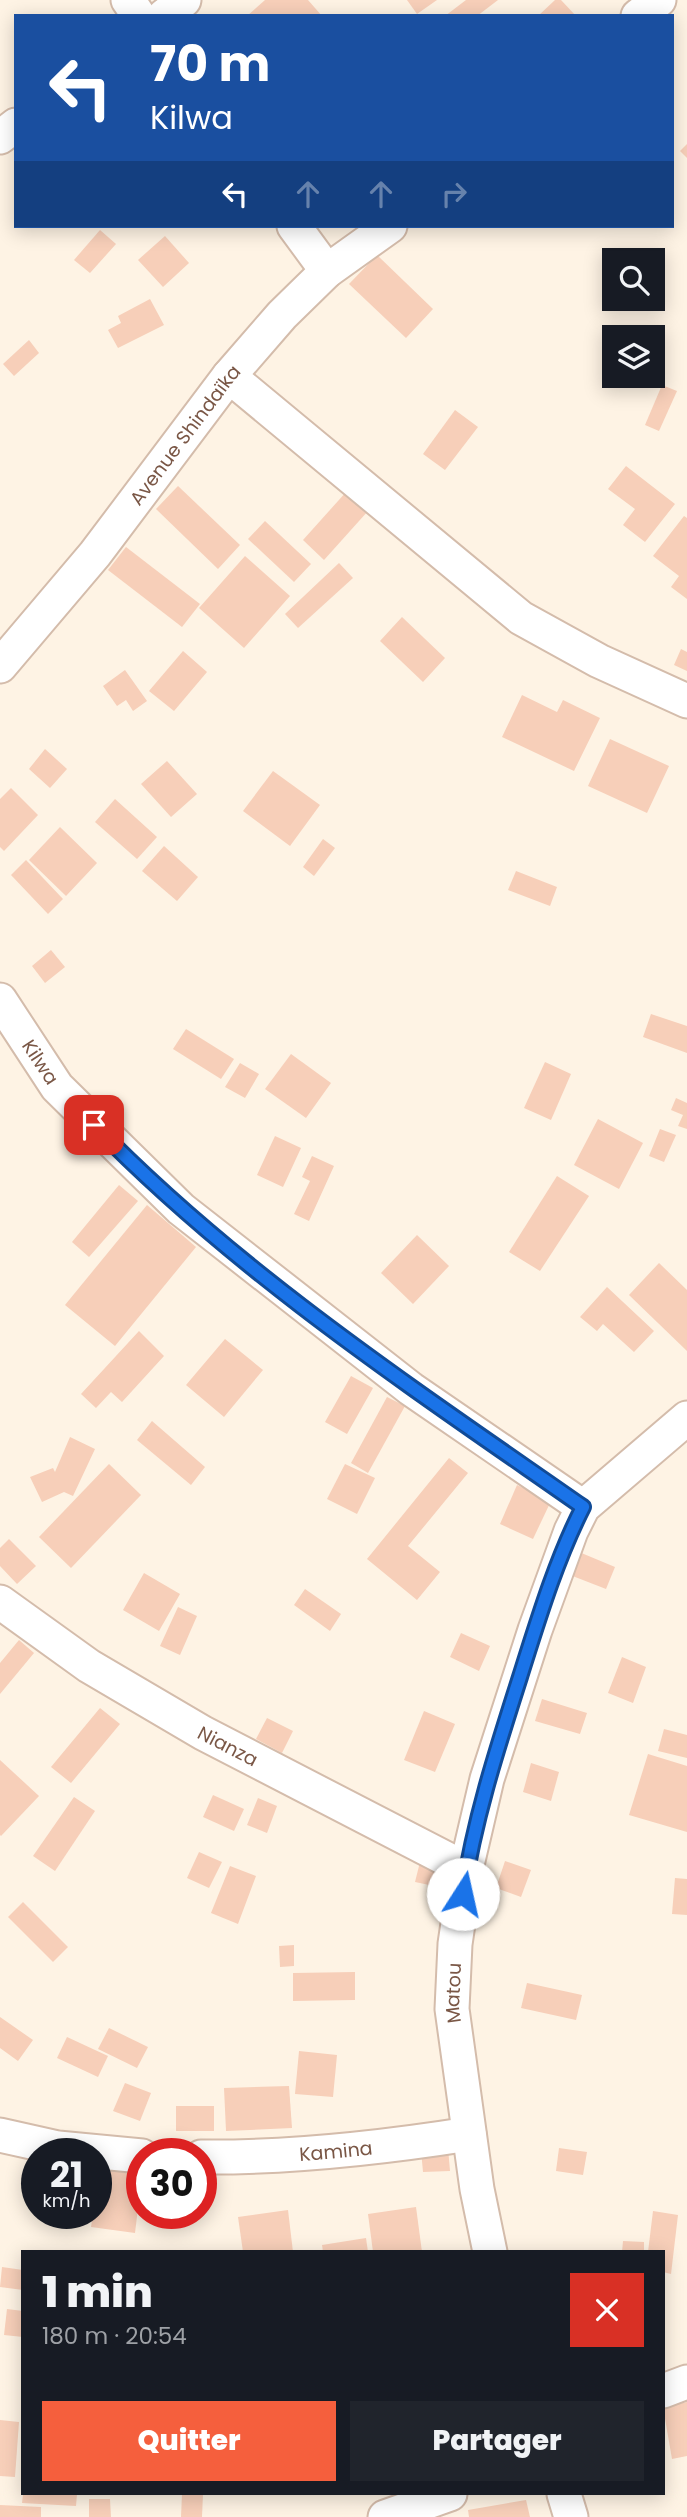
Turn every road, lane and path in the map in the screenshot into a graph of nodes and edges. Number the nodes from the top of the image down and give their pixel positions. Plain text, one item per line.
1 (184, 0) edge
2 (659, 0) edge
3 (166, 14) edge
4 (641, 14) edge
5 (295, 228) edge
6 (387, 228) edge
7 (327, 271) junction
8 (229, 376) junction
9 (0, 666) edge
10 (687, 701) edge
11 (0, 1000) edge
12 (687, 1418) edge
13 (583, 1507) junction
14 (0, 1602) edge
15 (466, 1870) junction
16 (0, 2134) edge
17 (469, 2134) junction
18 (126, 2154) edge
19 (217, 2157) edge
20 (490, 2250) edge
21 (687, 2382) edge
22 (665, 2391) edge
23 (447, 2495) edge
24 (564, 2495) edge
25 (385, 2517) edge
26 (570, 2517) edge

1 - 3 street
2 - 4 street
5 - 7 street
6 - 7 street, Avenue Shindaïka
7 - 8 street, Avenue Shindaïka
8 - 9 street, Avenue Shindaïka
8 - 10 street
11 - 13 street, Kilwa
12 - 13 street, Matou
13 - 15 street, Matou
14 - 15 street, Nianza
15 - 17 street, Matou
16 - 18 street
17 - 19 street, Kamina
17 - 20 street, Matou
21 - 22 street
23 - 25 street
24 - 26 street

